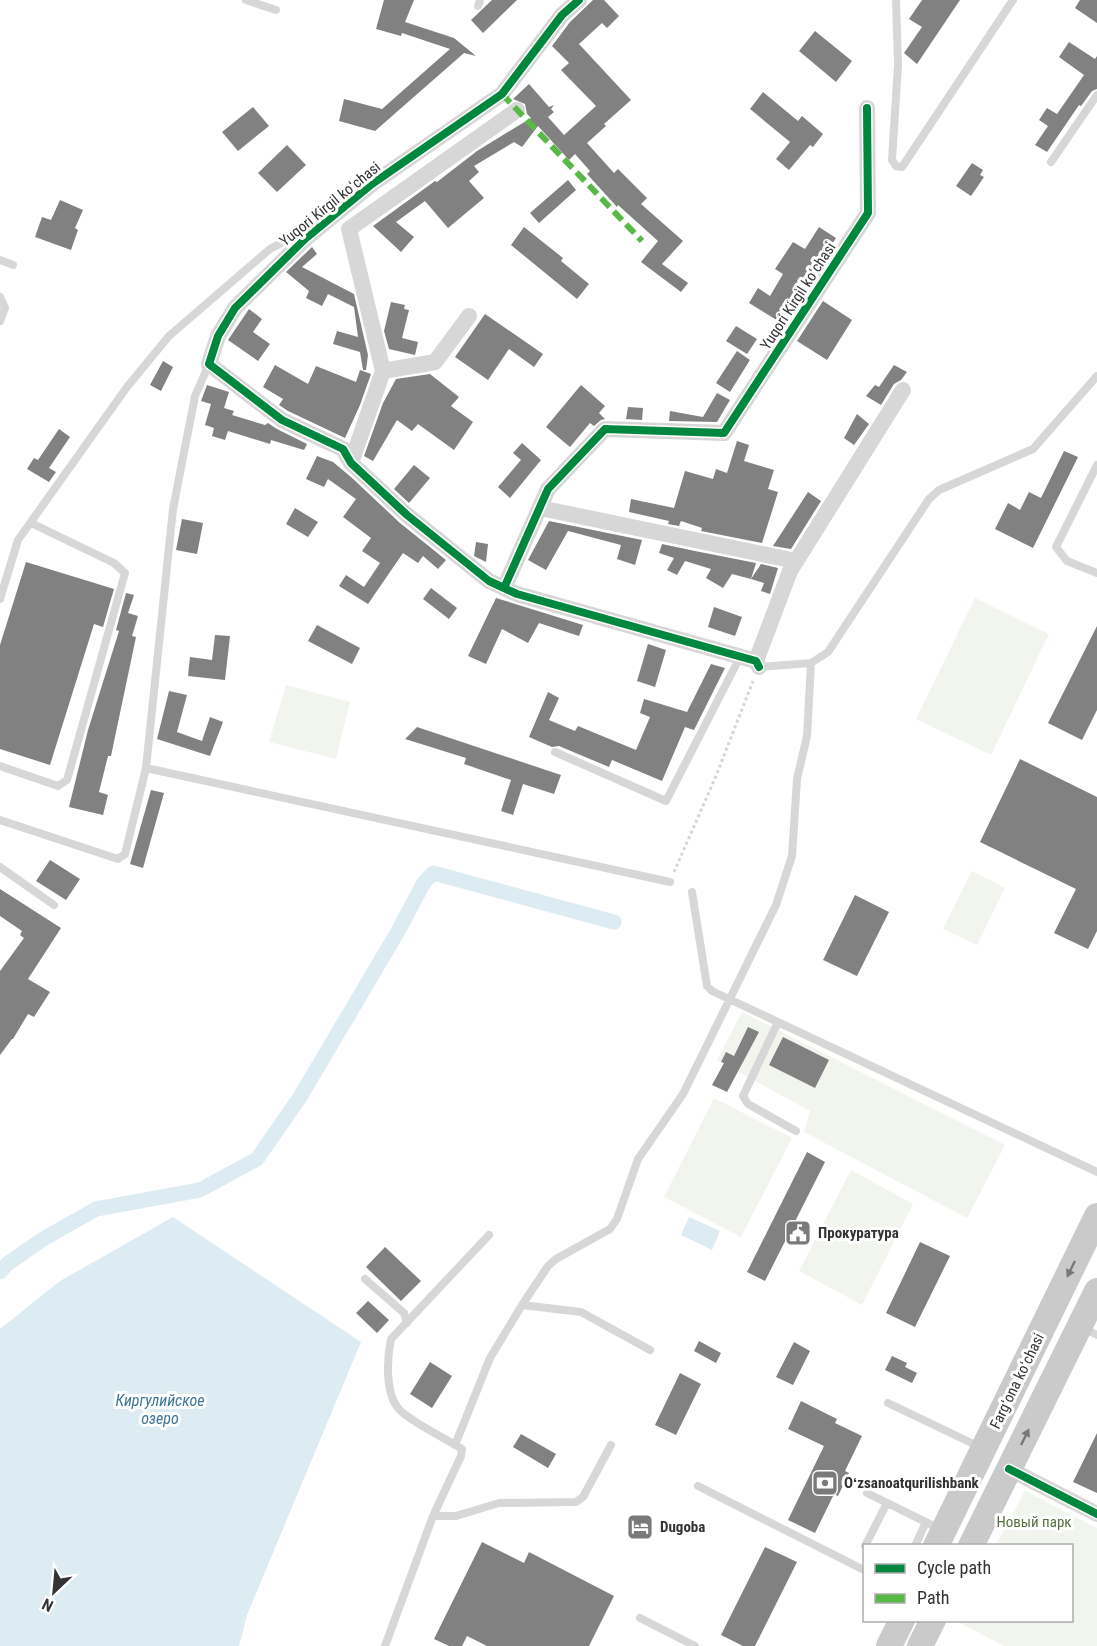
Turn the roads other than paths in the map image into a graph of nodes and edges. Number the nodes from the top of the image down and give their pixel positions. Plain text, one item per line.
1 (246, 0) edge
2 (579, 0) edge
3 (896, 0) edge
4 (1013, 0) edge
5 (276, 10) dead end
6 (1097, 95) edge
7 (867, 108) dead end
8 (517, 110) dead end
9 (1051, 162) dead end
10 (305, 239) junction
11 (0, 260) edge
12 (13, 265) dead end
13 (0, 297) edge
14 (470, 315) dead end
15 (0, 321) edge
16 (209, 364) junction
17 (382, 371) junction
18 (1097, 376) edge
19 (903, 390) dead end
20 (351, 463) junction
21 (1097, 465) edge
22 (540, 508) junction
23 (31, 523) junction
24 (796, 561) junction
25 (1097, 573) edge
26 (504, 588) junction
27 (0, 600) edge
28 (751, 662) junction
29 (811, 663) junction
30 (555, 752) dead end
31 (0, 766) edge
32 (146, 768) junction
33 (0, 820) edge
34 (0, 867) edge
35 (670, 882) road end
36 (692, 892) dead end
37 (54, 905) dead end
38 (731, 1000) junction
39 (778, 1022) junction
40 (796, 1131) dead end
41 (1097, 1172) edge
42 (1097, 1216) edge
43 (489, 1235) dead end
44 (365, 1279) dead end
45 (1097, 1291) edge
46 (522, 1305) junction
47 (407, 1323) junction
48 (1088, 1331) edge
49 (650, 1350) dead end
50 (888, 1403) dead end
51 (454, 1445) junction
52 (610, 1445) dead end
53 (984, 1449) junction
54 (1009, 1469) junction
55 (698, 1486) dead end
56 (867, 1493) dead end
57 (887, 1503) junction
58 (1097, 1514) edge
59 (433, 1516) junction
60 (935, 1533) edge
61 (866, 1544) edge
62 (917, 1544) edge
63 (972, 1544) edge
64 (863, 1569) edge
65 (639, 1618) dead end
66 (901, 1622) edge
67 (932, 1622) edge
68 (385, 1646) edge
69 (694, 1646) edge
70 (889, 1646) edge
71 (920, 1646) edge

1 - 5 lane
2 - 10 street, Yuqori Kirgil koʻchasi
3 - 4 lane
6 - 9 lane
7 - 22 street, Yuqori Kirgil koʻchasi
8 - 17 street
10 - 16 street, Yuqori Kirgil koʻchasi
10 - 23 lane
11 - 12 lane
13 - 15 lane
14 - 17 street
16 - 20 street
16 - 32 lane
17 - 20 street
18 - 29 lane
19 - 24 street
20 - 26 street
21 - 25 lane
22 - 24 street
22 - 26 street, Yuqori Kirgil koʻchasi
23 - 27 lane
23 - 31 lane
24 - 28 street
26 - 28 street
28 - 29 lane
28 - 30 lane
29 - 38 lane
32 - 33 lane
32 - 35 lane
34 - 37 lane
36 - 38 lane
38 - 39 lane
38 - 46 lane
39 - 40 lane
39 - 41 lane
42 -> 53 main road, Fargʻona koʻchasi
43 - 47 lane
44 - 47 lane
45 - 48 main road
46 - 49 lane
46 - 51 lane
47 - 51 lane
54 -> 48 main road
50 - 53 lane
51 - 59 lane
52 - 59 lane
53 - 60 main road, Fargʻona koʻchasi
54 - 58 street
54 - 63 main road
55 - 64 lane
56 - 57 lane
57 - 60 lane
57 - 61 lane
59 - 68 lane
60 - 62 lane
65 - 69 lane
66 - 70 main road
67 - 71 main road

